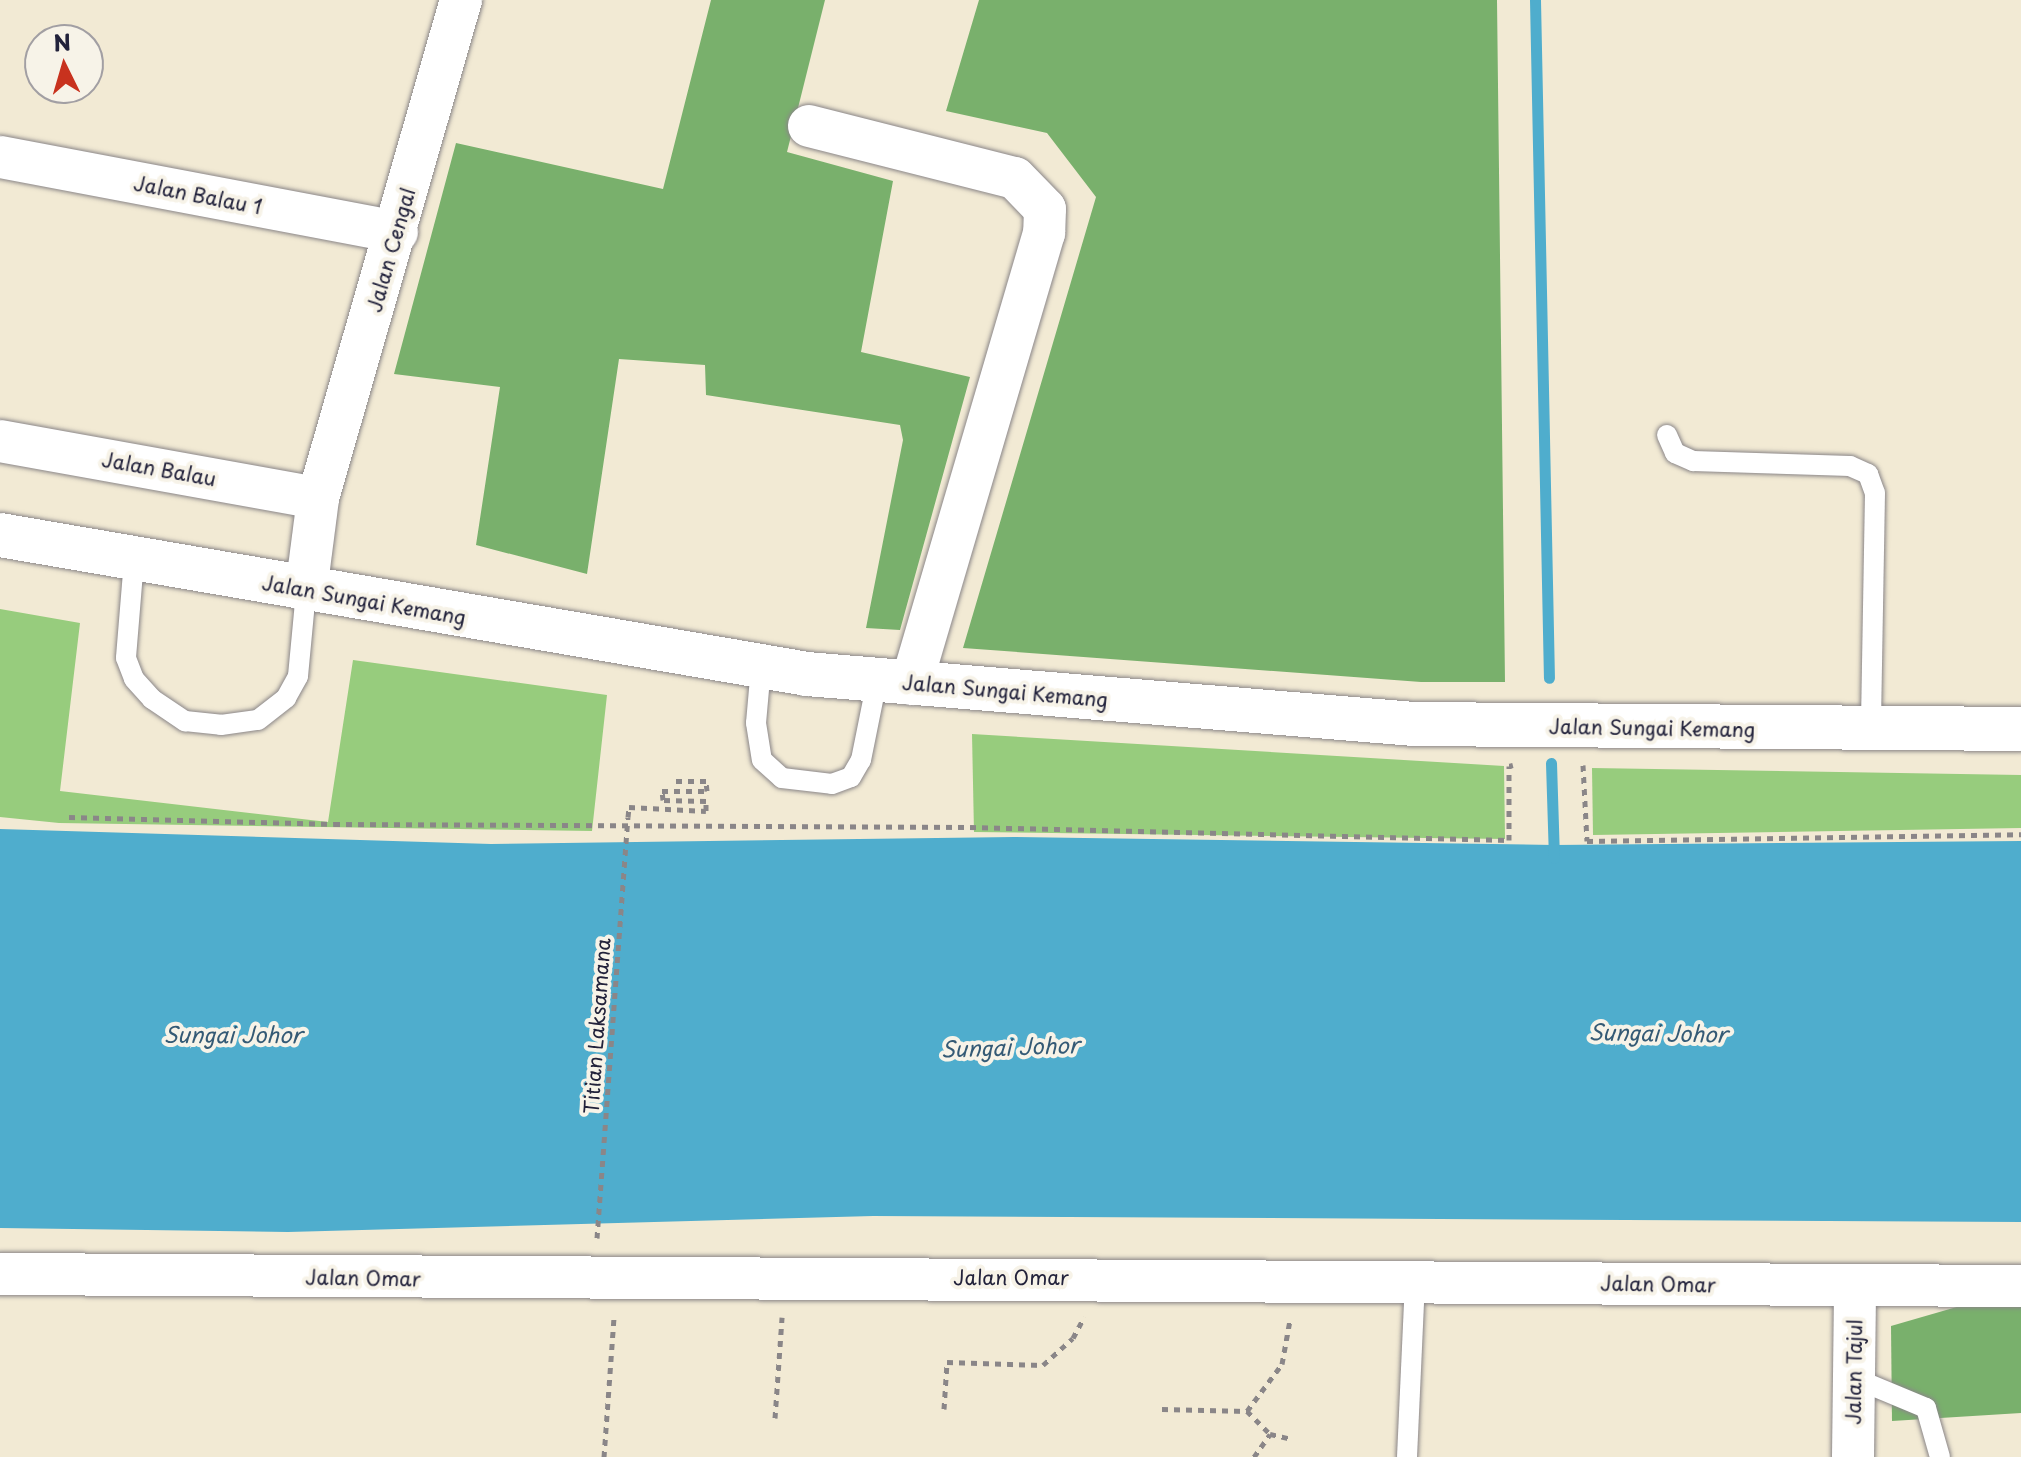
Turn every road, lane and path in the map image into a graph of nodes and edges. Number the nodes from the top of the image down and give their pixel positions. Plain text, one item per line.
1 (461, 0) edge
2 (809, 126) dead end
3 (0, 157) edge
4 (397, 232) junction
5 (1667, 435) dead end
6 (0, 441) edge
7 (318, 498) junction
8 (0, 535) edge
9 (134, 560) junction
10 (306, 591) junction
11 (761, 667) junction
12 (894, 682) junction
13 (2021, 729) edge
14 (1871, 731) junction
15 (1524, 765) dead end
16 (1570, 765) dead end
17 (674, 781) dead end
18 (69, 817) dead end
19 (2021, 834) edge
20 (597, 1238) dead end
21 (0, 1274) edge
22 (1104, 1277) junction
23 (617, 1279) junction
24 (797, 1279) junction
25 (1298, 1280) junction
26 (1415, 1281) junction
27 (2021, 1286) edge
28 (1855, 1287) junction
29 (1854, 1378) junction
30 (944, 1409) dead end
31 (1162, 1409) dead end
32 (1247, 1411) junction
33 (775, 1418) dead end
34 (1270, 1434) junction
35 (1292, 1439) dead end
36 (604, 1457) edge
37 (1254, 1457) edge
38 (1407, 1457) edge
39 (1853, 1457) edge
40 (1940, 1457) edge

1 - 4 street, Jalan Cengal
2 - 12 street
3 - 4 street, Jalan Balau 1
4 - 7 street, Jalan Cengal
5 - 14 lane
6 - 7 street, Jalan Balau
7 - 10 street, Jalan Cengal
8 - 9 street, Jalan Sungai Kemang
9 - 10 street, Jalan Sungai Kemang
9 - 10 lane
10 - 11 street, Jalan Sungai Kemang
11 - 12 street, Jalan Sungai Kemang
11 - 12 lane
12 - 14 street, Jalan Sungai Kemang
13 - 14 street, Jalan Sungai Kemang
15 - 18 path
16 - 19 path
17 - 20 path, Titian Laksamana, bridge
21 - 23 street, Jalan Omar
22 - 24 street, Jalan Omar
22 - 25 street, Jalan Omar
22 - 30 path
23 - 24 street, Jalan Omar
23 - 36 path
24 - 33 path
25 - 26 street, Jalan Omar
25 - 32 path
26 - 28 street, Jalan Omar
26 - 38 lane
27 - 28 street, Jalan Omar
28 - 29 street, Jalan Tajul
29 - 39 street, Jalan Tajul
29 - 40 lane
31 - 32 path
32 - 34 path
34 - 35 path
34 - 37 path

